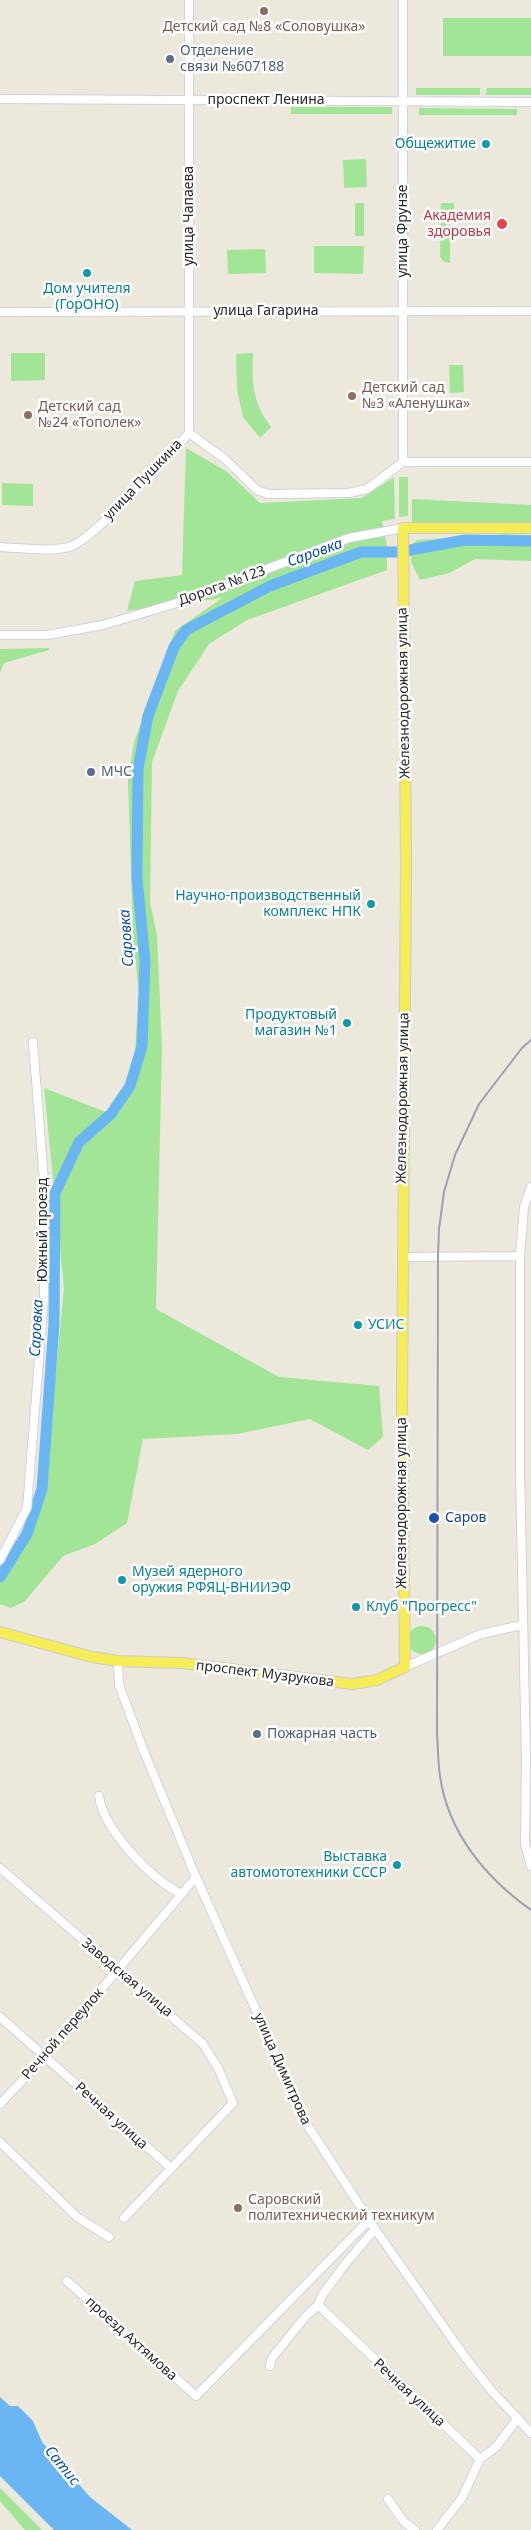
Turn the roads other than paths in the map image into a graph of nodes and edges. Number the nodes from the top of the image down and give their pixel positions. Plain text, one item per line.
1 (189, 0) edge
2 (403, 0) edge
3 (0, 99) edge
4 (189, 100) junction
5 (403, 101) junction
6 (531, 102) edge
7 (403, 311) junction
8 (531, 311) edge
9 (0, 312) edge
10 (189, 312) junction
11 (189, 433) junction
12 (403, 462) junction
13 (531, 462) edge
14 (403, 528) junction
15 (531, 528) edge
16 (0, 547) edge
17 (0, 635) edge
18 (33, 1042) dead end
19 (531, 1187) edge
20 (520, 1256) junction
21 (402, 1257) junction
22 (0, 1560) edge
23 (522, 1626) junction
24 (0, 1632) edge
25 (118, 1661) junction
26 (404, 1667) junction
27 (99, 1796) dead end
28 (531, 1866) edge
29 (0, 1868) edge
30 (196, 1877) junction
31 (182, 1894) junction
32 (117, 1972) junction
33 (0, 2017) edge
34 (45, 2056) junction
35 (0, 2104) edge
36 (0, 2142) edge
37 (170, 2168) junction
38 (124, 2218) dead end
39 (369, 2220) junction
40 (375, 2229) junction
41 (109, 2237) dead end
42 (67, 2281) dead end
43 (318, 2305) junction
44 (270, 2366) dead end
45 (518, 2418) junction
46 (531, 2433) edge
47 (480, 2459) junction
48 (388, 2499) dead end
49 (415, 2530) edge
50 (437, 2530) edge

1 - 4 street, улица Чапаева
2 - 5 street, улица Фрунзе
3 - 4 street, проспект Ленина
4 - 5 street, проспект Ленина
4 - 10 street, улица Чапаева
5 - 6 street, проспект Ленина
5 - 7 street, улица Фрунзе
7 - 8 street, улица Гагарина
7 - 10 street, улица Гагарина
7 - 12 street, улица Фрунзе
9 - 10 street, улица Гагарина
10 - 11 street, улица Чапаева
11 - 12 street, улица Пушкина
11 - 16 street, улица Пушкина
12 - 13 street
14 - 15 main road, Дорога №123
14 - 17 street, Дорога №123
14 - 21 main road, Железнодорожная улица
18 - 22 street, Южный проезд
19 - 20 street
20 - 21 street
20 - 23 street
21 - 26 main road, Железнодорожная улица
23 - 26 street, проспект Музрукова
23 - 28 street
24 - 25 main road, проспект Музрукова
25 - 26 main road, проспект Музрукова
25 - 30 street, улица Димитрова
27 - 31 street
29 - 32 street, Заводская улица
30 - 31 street, Речной переулок
30 - 39 street, улица Димитрова
31 - 32 street, Речной переулок
32 - 34 street, Речной переулок
32 - 37 street, Заводская улица
33 - 34 street, Речная улица
34 - 35 street, Речной переулок
34 - 37 street, Речная улица
36 - 41 street
37 - 38 street
39 - 40 street, улица Димитрова
39 - 42 street, проезд Ахтямова
40 - 43 street
40 - 45 street, улица Димитрова
43 - 44 street
43 - 47 street, Речная улица
45 - 46 street, улица Димитрова
45 - 47 street
47 - 50 street
48 - 49 street

